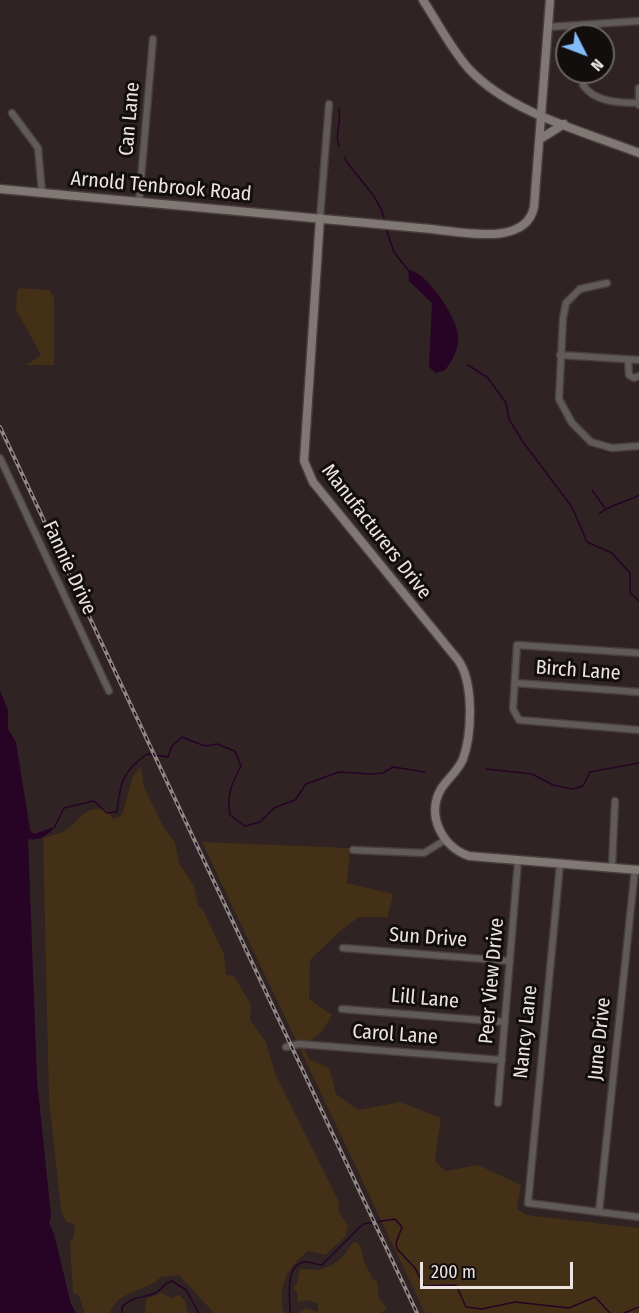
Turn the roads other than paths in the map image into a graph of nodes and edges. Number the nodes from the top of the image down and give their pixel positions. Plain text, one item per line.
1 (423, 0) edge
2 (550, 0) edge
3 (639, 21) edge
4 (600, 24) edge
5 (548, 27) junction
6 (555, 27) edge
7 (153, 39) dead end
8 (583, 84) edge
9 (639, 87) edge
10 (543, 100) junction
11 (329, 104) dead end
12 (639, 104) edge
13 (527, 108) junction
14 (12, 113) dead end
15 (542, 116) junction
16 (564, 124) junction
17 (540, 139) junction
18 (639, 153) edge
19 (0, 189) edge
20 (42, 193) junction
21 (139, 202) junction
22 (320, 218) junction
23 (607, 283) dead end
24 (560, 354) junction
25 (628, 359) junction
26 (639, 360) edge
27 (639, 376) edge
28 (639, 446) edge
29 (0, 458) edge
30 (639, 653) edge
31 (515, 683) junction
32 (110, 691) dead end
33 (639, 692) edge
34 (639, 730) edge
35 (615, 801) dead end
36 (445, 840) junction
37 (353, 850) dead end
38 (518, 861) junction
39 (560, 864) junction
40 (612, 867) junction
41 (637, 869) edge
42 (343, 948) dead end
43 (510, 961) junction
44 (342, 1010) dead end
45 (505, 1022) junction
46 (286, 1047) dead end
47 (502, 1060) junction
48 (498, 1103) dead end
49 (599, 1212) junction
50 (639, 1217) edge

1 - 13 street
2 - 5 street
3 - 4 street
5 - 6 street
5 - 10 street
7 - 21 street, Can Lane
8 - 12 street
9 - 12 street
10 - 13 street
10 - 15 street
11 - 22 street
13 - 15 street
14 - 20 street
15 - 16 street
15 - 17 street
16 - 17 street
16 - 18 street
17 - 22 street, Arnold Tenbrook Road
19 - 20 street, Arnold Tenbrook Road
20 - 21 street, Arnold Tenbrook Road
21 - 22 street, Arnold Tenbrook Road
22 - 36 street, Manufacturers Drive
23 - 24 street
24 - 25 street
24 - 28 street
25 - 26 street
25 - 27 street
29 - 32 street, Fannie Drive
30 - 31 street
31 - 33 street, Birch Lane
31 - 34 street
35 - 40 street
36 - 37 street
36 - 38 street
38 - 39 street
38 - 43 street, Peer View Drive
39 - 40 street
39 - 49 street, Nancy Lane
40 - 41 street
41 - 49 street, June Drive
42 - 43 street, Sun Drive
43 - 45 street, Peer View Drive
44 - 45 street, Lill Lane
45 - 47 street, Peer View Drive
46 - 47 street, Carol Lane
47 - 48 street, Peer View Drive
49 - 50 street

